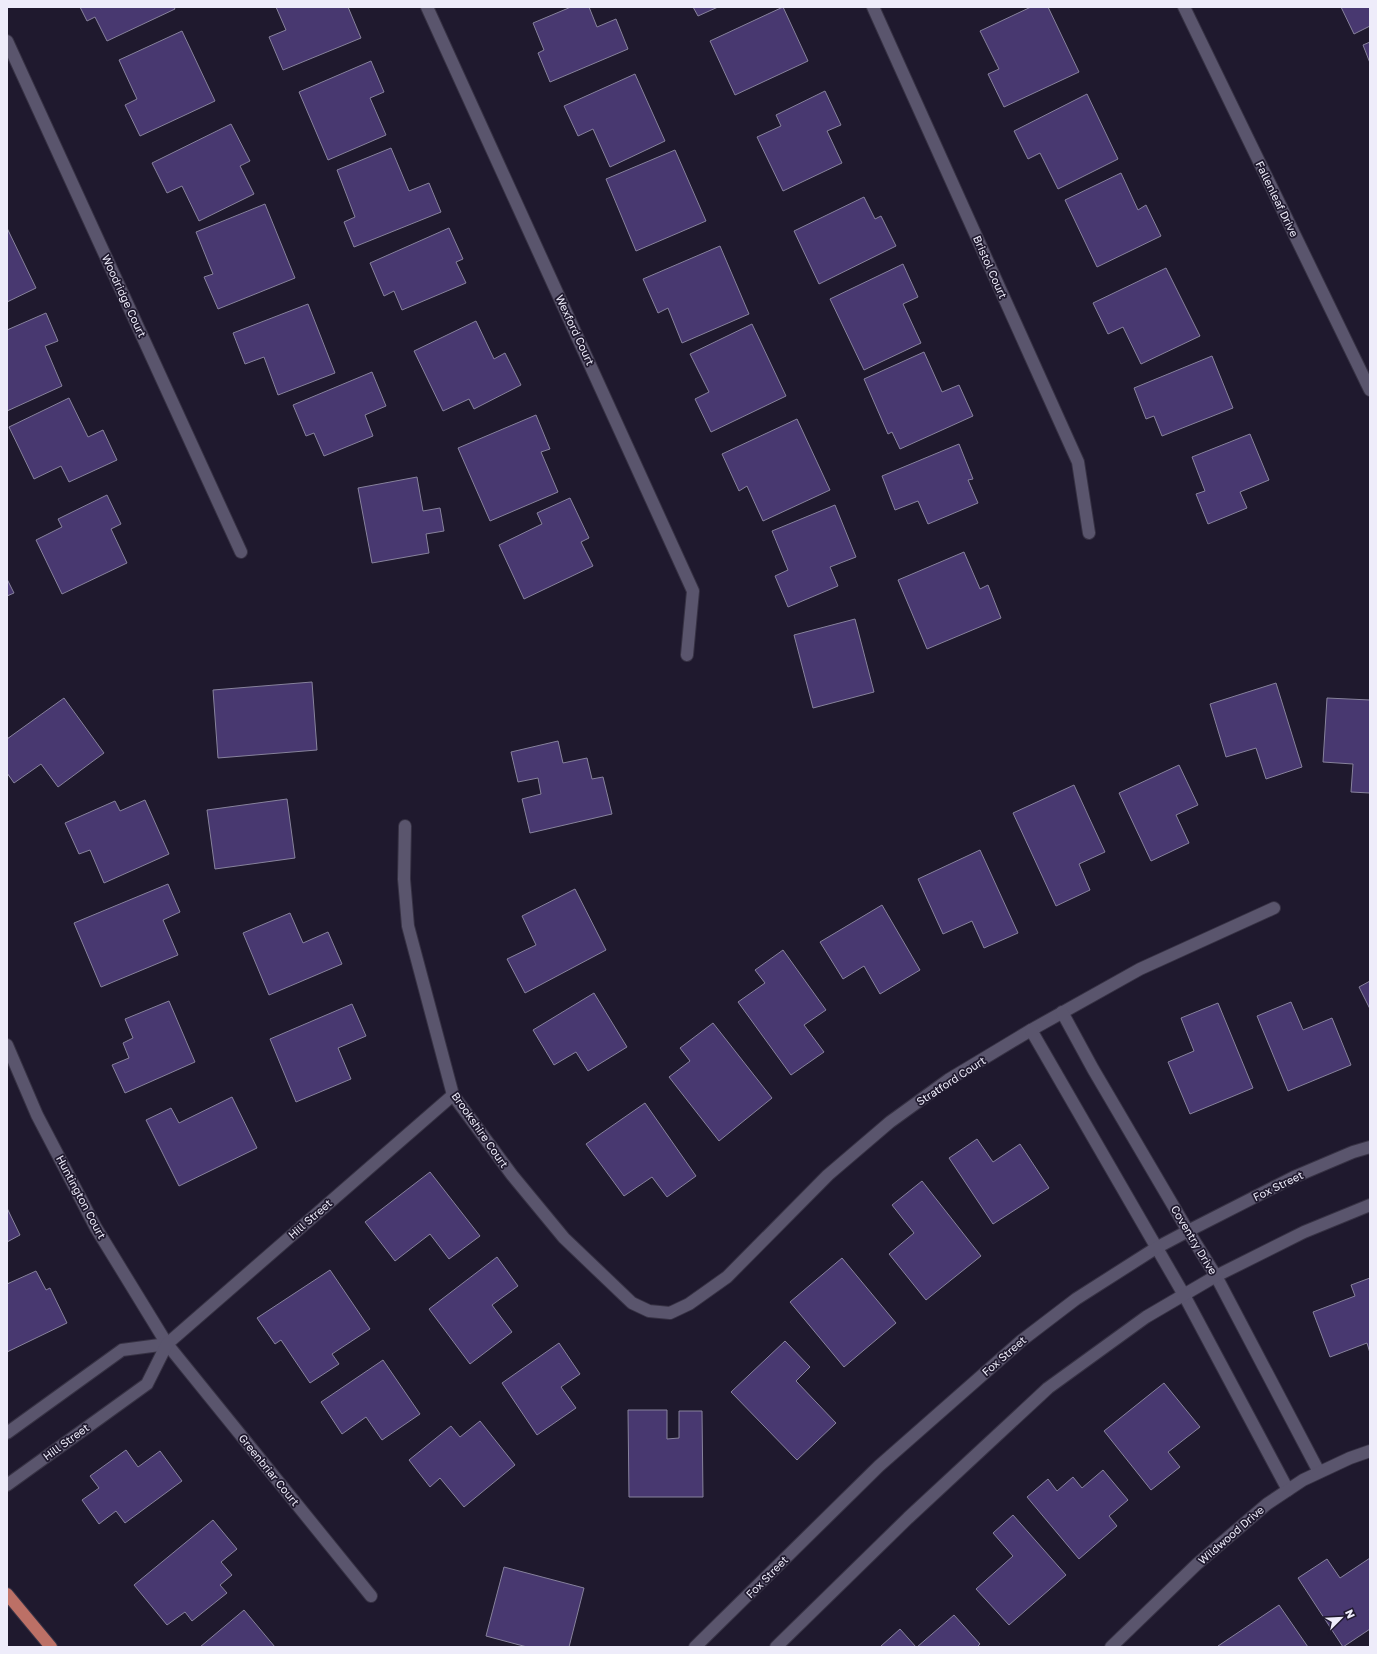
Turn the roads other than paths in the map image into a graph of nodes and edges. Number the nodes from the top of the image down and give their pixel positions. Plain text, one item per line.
1 (873, 7) edge
2 (1184, 7) edge
3 (430, 8) edge
4 (7, 41) edge
5 (1370, 390) edge
6 (1089, 533) dead end
7 (241, 552) dead end
8 (687, 655) dead end
9 (406, 826) dead end
10 (1274, 908) dead end
11 (1062, 1012) junction
12 (1031, 1030) junction
13 (7, 1045) edge
14 (453, 1095) junction
15 (1370, 1147) edge
16 (1370, 1205) edge
17 (1188, 1231) junction
18 (1156, 1248) junction
19 (1216, 1276) junction
20 (1184, 1295) junction
21 (670, 1313) joint
22 (167, 1344) junction
23 (7, 1433) edge
24 (1370, 1451) edge
25 (1319, 1472) junction
26 (7, 1484) edge
27 (1288, 1490) junction
28 (7, 1594) edge
29 (371, 1596) dead end
30 (51, 1647) edge
31 (696, 1647) edge
32 (776, 1647) edge
33 (1111, 1647) edge

1 - 6 street, Bristol Court
2 - 5 street, Fallenleaf Drive
3 - 8 street, Wexford Court
4 - 7 street, Woodridge Court
9 - 14 street, Brookshire Court
10 - 11 street, Stratford Court
11 - 12 street, Stratford Court
11 - 17 street, Coventry Drive
12 - 18 street
12 - 21 street, Stratford Court
13 - 22 street, Huntington Court
14 - 21 street, Brookshire Court
14 - 22 street, Hill Street
15 - 17 street, Fox Street
16 - 19 street
17 - 18 street, Fox Street
17 - 19 street, Coventry Drive
18 - 20 street
18 - 31 street, Fox Street
19 - 20 street
19 - 25 street, Coventry Drive
20 - 27 street
20 - 32 street
22 - 23 street
22 - 26 street, Hill Street
22 - 29 street, Greenbriar Court
24 - 25 street, Wildwood Drive
25 - 27 street, Wildwood Drive
27 - 33 street, Wildwood Drive
28 - 30 main road

